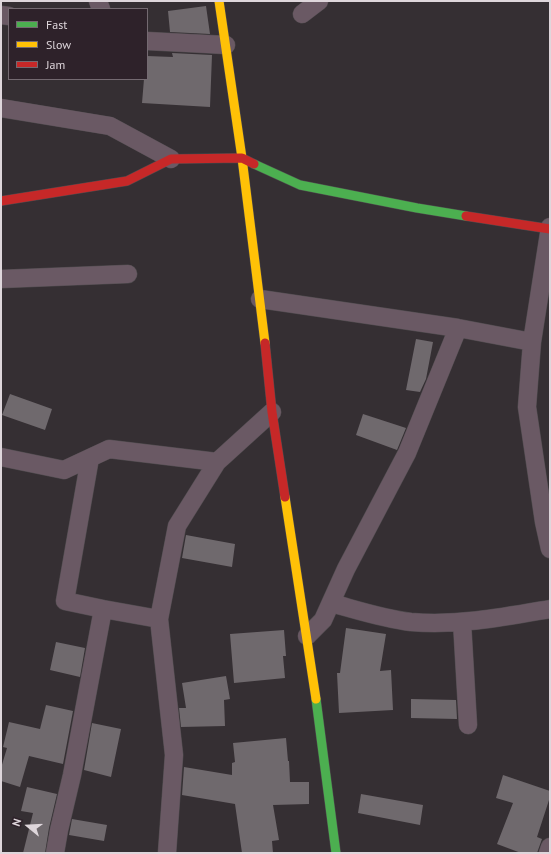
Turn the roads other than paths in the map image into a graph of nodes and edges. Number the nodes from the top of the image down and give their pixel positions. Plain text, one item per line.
1 (219, 1) edge
2 (319, 1) edge
3 (302, 14) dead end
4 (148, 41) edge
5 (226, 45) junction
6 (1, 108) edge
7 (242, 158) junction
8 (171, 159) junction
9 (1, 201) edge
10 (550, 228) edge
11 (128, 274) dead end
12 (1, 279) edge
13 (260, 299) junction
14 (458, 328) junction
15 (532, 342) junction
16 (272, 412) junction
17 (1, 457) edge
18 (90, 458) junction
19 (542, 458) edge
20 (217, 462) junction
21 (547, 523) edge
22 (550, 549) edge
23 (331, 603) junction
24 (103, 609) junction
25 (550, 609) edge
26 (159, 620) junction
27 (462, 622) junction
28 (307, 636) junction
29 (468, 725) dead end
30 (550, 847) edge
31 (54, 853) edge
32 (167, 853) edge
33 (336, 853) edge
34 (548, 853) edge

1 - 5 main road
2 - 3 street
4 - 5 street
5 - 7 main road
6 - 8 street
7 - 8 main road
7 - 10 main road
7 - 13 main road
8 - 9 main road
10 - 15 street
11 - 12 street
13 - 14 street
13 - 16 main road
14 - 15 street
14 - 23 street
15 - 19 street
16 - 20 street
16 - 28 main road
17 - 18 street
18 - 20 street
18 - 24 street
19 - 21 street
20 - 26 street
21 - 22 street
23 - 27 street
23 - 28 street
24 - 26 street
24 - 31 street
25 - 27 street
26 - 32 street
27 - 29 street
28 - 33 main road
30 - 34 street

